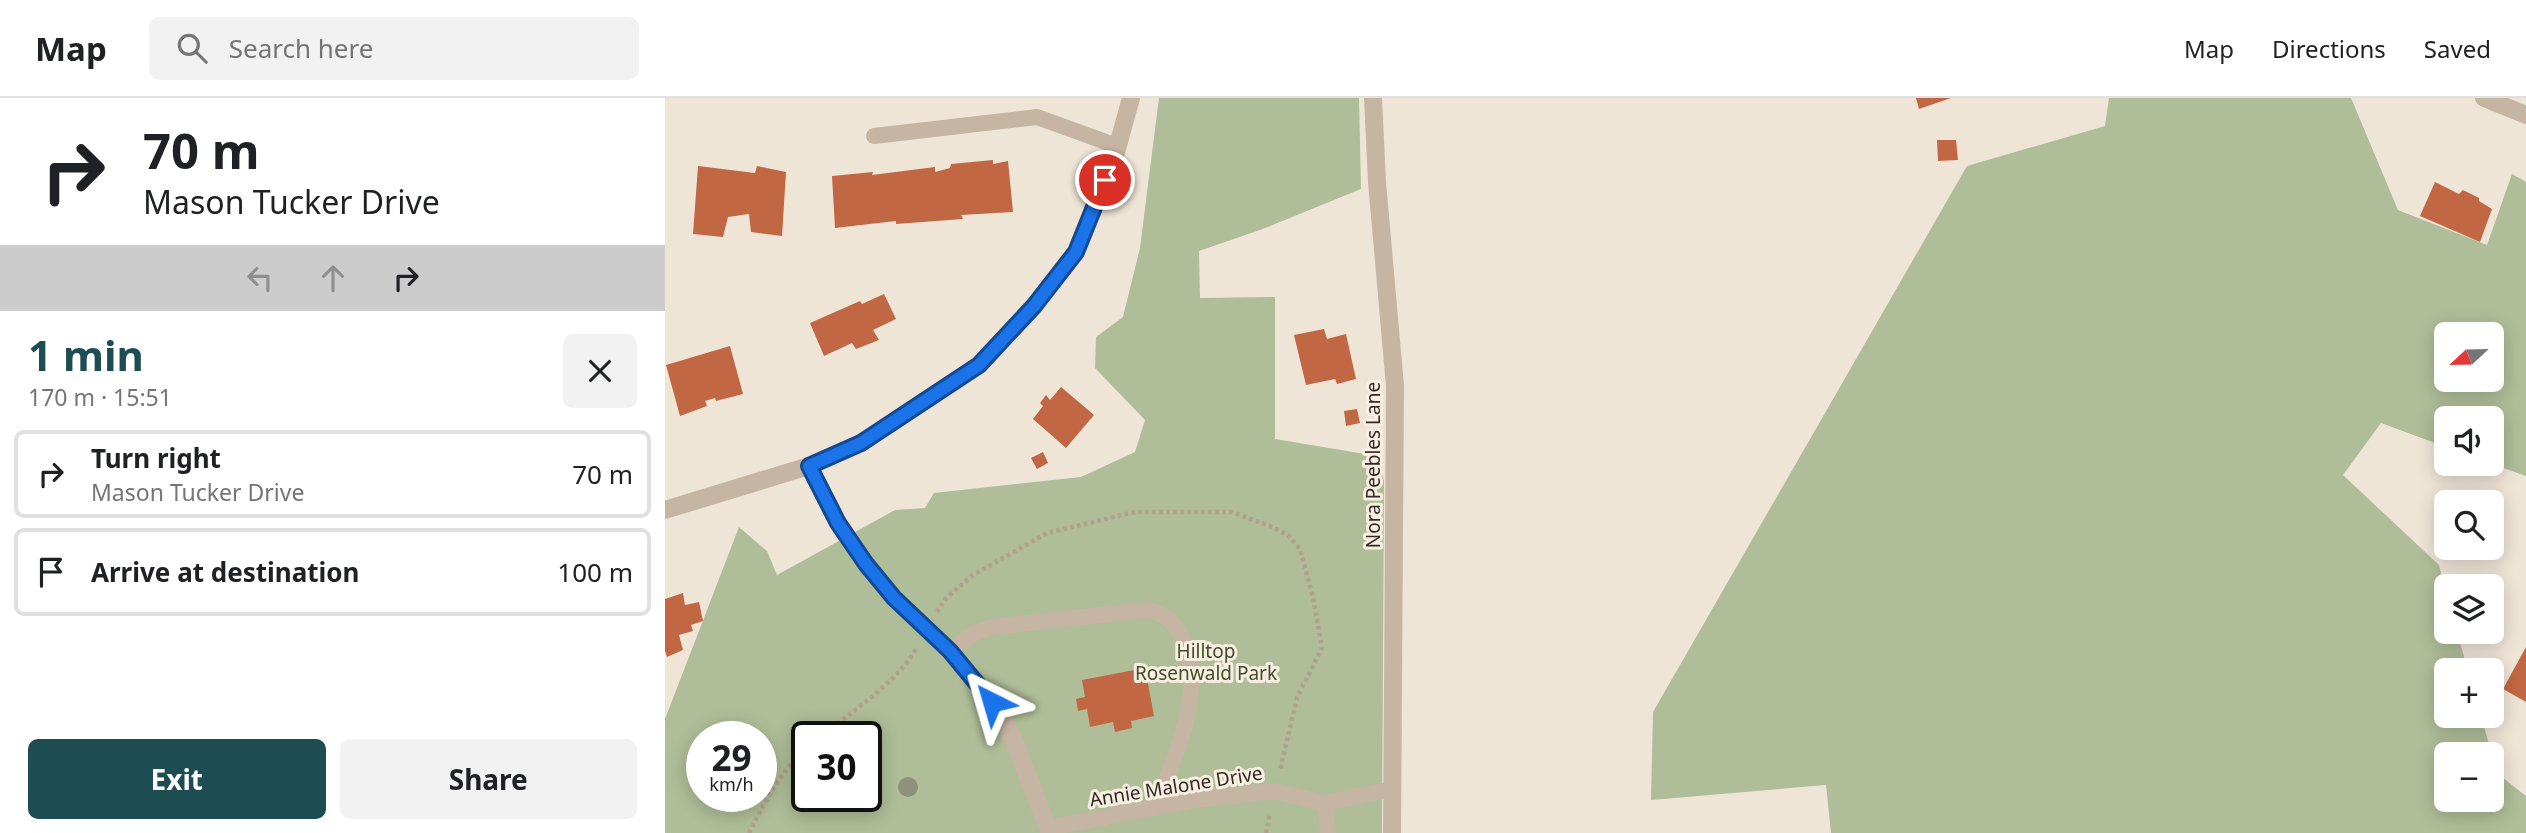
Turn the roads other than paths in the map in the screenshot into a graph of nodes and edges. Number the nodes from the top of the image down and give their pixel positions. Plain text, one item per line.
1 (1131, 98) edge
2 (1373, 98) edge
3 (2484, 98) edge
4 (2526, 115) edge
5 (874, 136) dead end
6 (1117, 146) junction
7 (809, 466) junction
8 (665, 509) edge
9 (950, 651) junction
10 (1394, 789) junction
11 (1325, 803) junction
12 (1155, 808) junction
13 (1049, 831) edge
14 (1328, 833) edge
15 (1392, 833) edge

1 - 6 street
2 - 10 street, Nora Peebles Lane
3 - 4 street
5 - 6 lane
6 - 7 street
7 - 8 street
7 - 9 street
9 - 12 lane
9 - 13 street
10 - 11 lane, Annie Malone Drive
10 - 15 street, Nora Peebles Lane
11 - 12 lane, Annie Malone Drive
11 - 14 lane
12 - 13 lane, Annie Malone Drive

